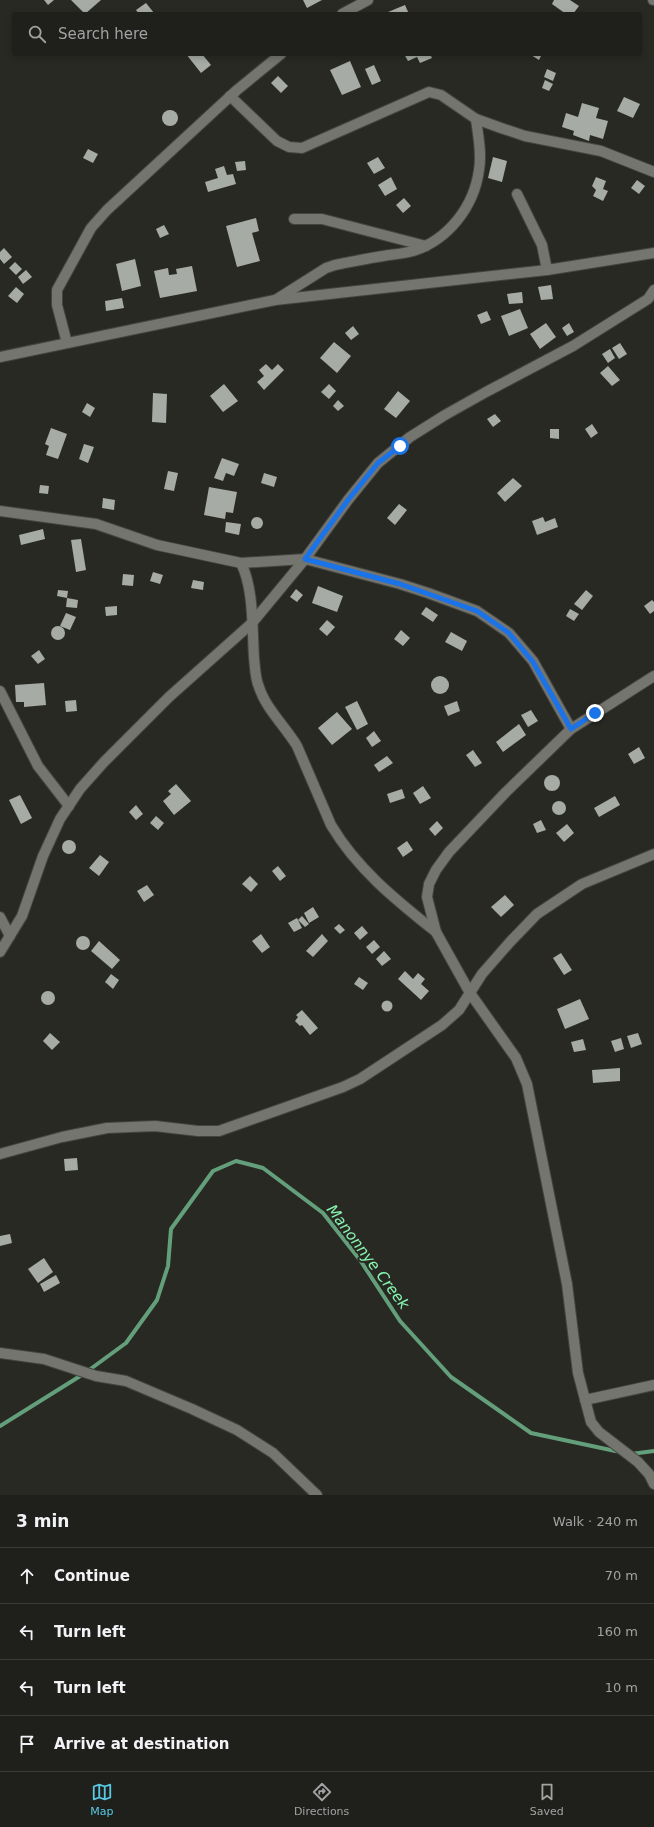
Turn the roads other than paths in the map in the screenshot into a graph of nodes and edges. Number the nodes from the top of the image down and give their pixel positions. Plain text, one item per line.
1 (368, 0) edge
2 (346, 12) edge
3 (279, 56) edge
4 (230, 96) junction
5 (476, 119) junction
6 (654, 172) edge
7 (517, 194) dead end
8 (294, 219) dead end
9 (426, 246) junction
10 (654, 253) edge
11 (547, 270) junction
12 (654, 290) edge
13 (275, 300) junction
14 (67, 343) junction
15 (0, 357) edge
16 (0, 511) edge
17 (305, 559) junction
18 (241, 563) junction
19 (252, 624) junction
20 (654, 676) edge
21 (0, 691) edge
22 (571, 729) junction
23 (69, 806) junction
24 (654, 854) edge
25 (0, 917) edge
26 (436, 932) junction
27 (10, 936) junction
28 (0, 952) edge
29 (470, 993) junction
30 (0, 1154) edge
31 (0, 1353) edge
32 (654, 1386) edge
33 (584, 1400) junction
34 (654, 1484) edge
35 (317, 1495) edge

1 - 2 street
3 - 4 street
4 - 5 street
4 - 14 street
5 - 6 street
5 - 9 street
7 - 11 street
8 - 9 street
9 - 13 street
10 - 11 street
11 - 13 street
12 - 17 street
13 - 14 street
14 - 15 street
16 - 18 street
17 - 18 street
17 - 19 street
17 - 22 street
18 - 19 street
19 - 23 street
19 - 26 street
20 - 22 street
21 - 23 street
22 - 26 street
23 - 27 street
24 - 29 street
25 - 27 street
26 - 29 street
27 - 28 street
29 - 30 street
29 - 33 street
31 - 35 street
32 - 33 street
33 - 34 street

